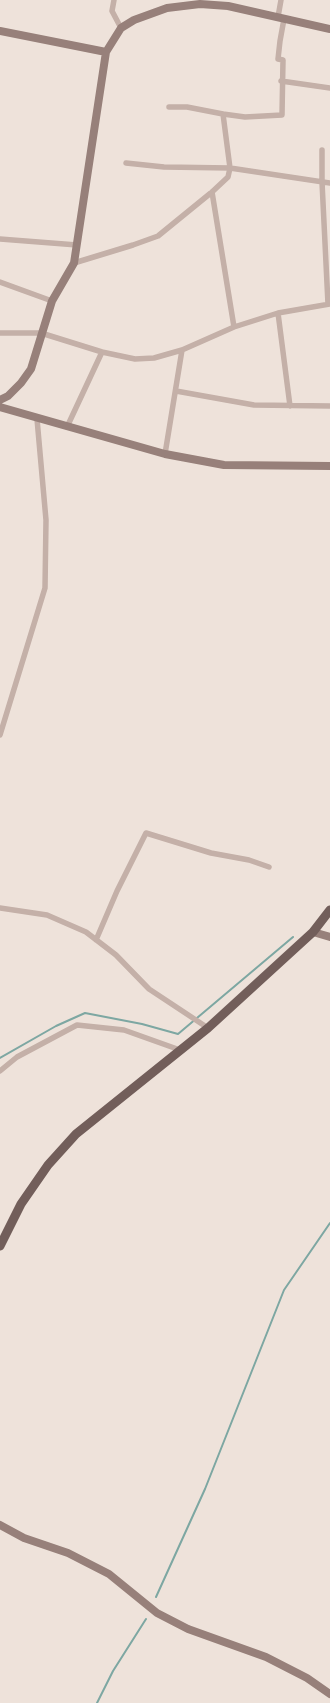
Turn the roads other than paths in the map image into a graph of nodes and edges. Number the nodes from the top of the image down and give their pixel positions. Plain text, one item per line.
1 (114, 0) edge
2 (173, 0) edge
3 (282, 0) edge
4 (167, 8) junction
5 (281, 18) junction
6 (121, 28) junction
7 (330, 29) edge
8 (0, 31) edge
9 (106, 52) junction
10 (282, 81) junction
11 (330, 88) edge
12 (169, 107) dead end
13 (223, 114) junction
14 (322, 150) dead end
15 (126, 163) dead end
16 (230, 168) junction
17 (322, 182) junction
18 (330, 183) edge
19 (212, 192) junction
20 (0, 239) edge
21 (77, 245) junction
22 (74, 262) junction
23 (0, 282) edge
24 (52, 301) junction
25 (329, 304) edge
26 (278, 313) junction
27 (234, 327) junction
28 (0, 333) edge
29 (41, 334) junction
30 (182, 350) junction
31 (102, 352) junction
32 (176, 391) junction
33 (0, 400) edge
34 (290, 406) junction
35 (330, 406) edge
36 (0, 408) edge
37 (38, 419) junction
38 (67, 427) junction
39 (165, 454) junction
40 (330, 466) edge
41 (0, 735) edge
42 (269, 867) dead end
43 (0, 908) edge
44 (330, 910) edge
45 (313, 932) junction
46 (330, 938) edge
47 (96, 940) junction
48 (208, 1028) junction
49 (180, 1050) junction
50 (0, 1071) edge
51 (0, 1246) edge
52 (0, 1525) edge
53 (330, 1694) edge

1 - 6 street
2 - 4 main road
3 - 5 street
4 - 5 main road
4 - 6 main road
5 - 7 main road
5 - 10 street
6 - 9 main road
8 - 9 main road
9 - 21 main road
10 - 11 street
10 - 13 street
12 - 13 street
13 - 16 street
14 - 17 street
15 - 16 street
16 - 17 street
16 - 19 street
17 - 18 street
17 - 25 street
19 - 22 street
19 - 27 street
20 - 21 street
21 - 22 main road
22 - 24 main road
23 - 24 street
24 - 29 main road
25 - 26 street
26 - 27 street
26 - 34 street
27 - 30 street
28 - 29 street
29 - 31 street
29 - 33 main road
30 - 31 street
30 - 32 street
31 - 38 street
32 - 34 street
32 - 39 street
34 - 35 street
36 - 37 main road
37 - 38 main road
37 - 41 street
38 - 39 main road
39 - 40 main road
42 - 47 street
43 - 47 street
44 - 45 main road
45 - 46 main road
45 - 48 main road
47 - 48 street
48 - 49 main road
49 - 50 street
49 - 51 main road
52 - 53 main road

